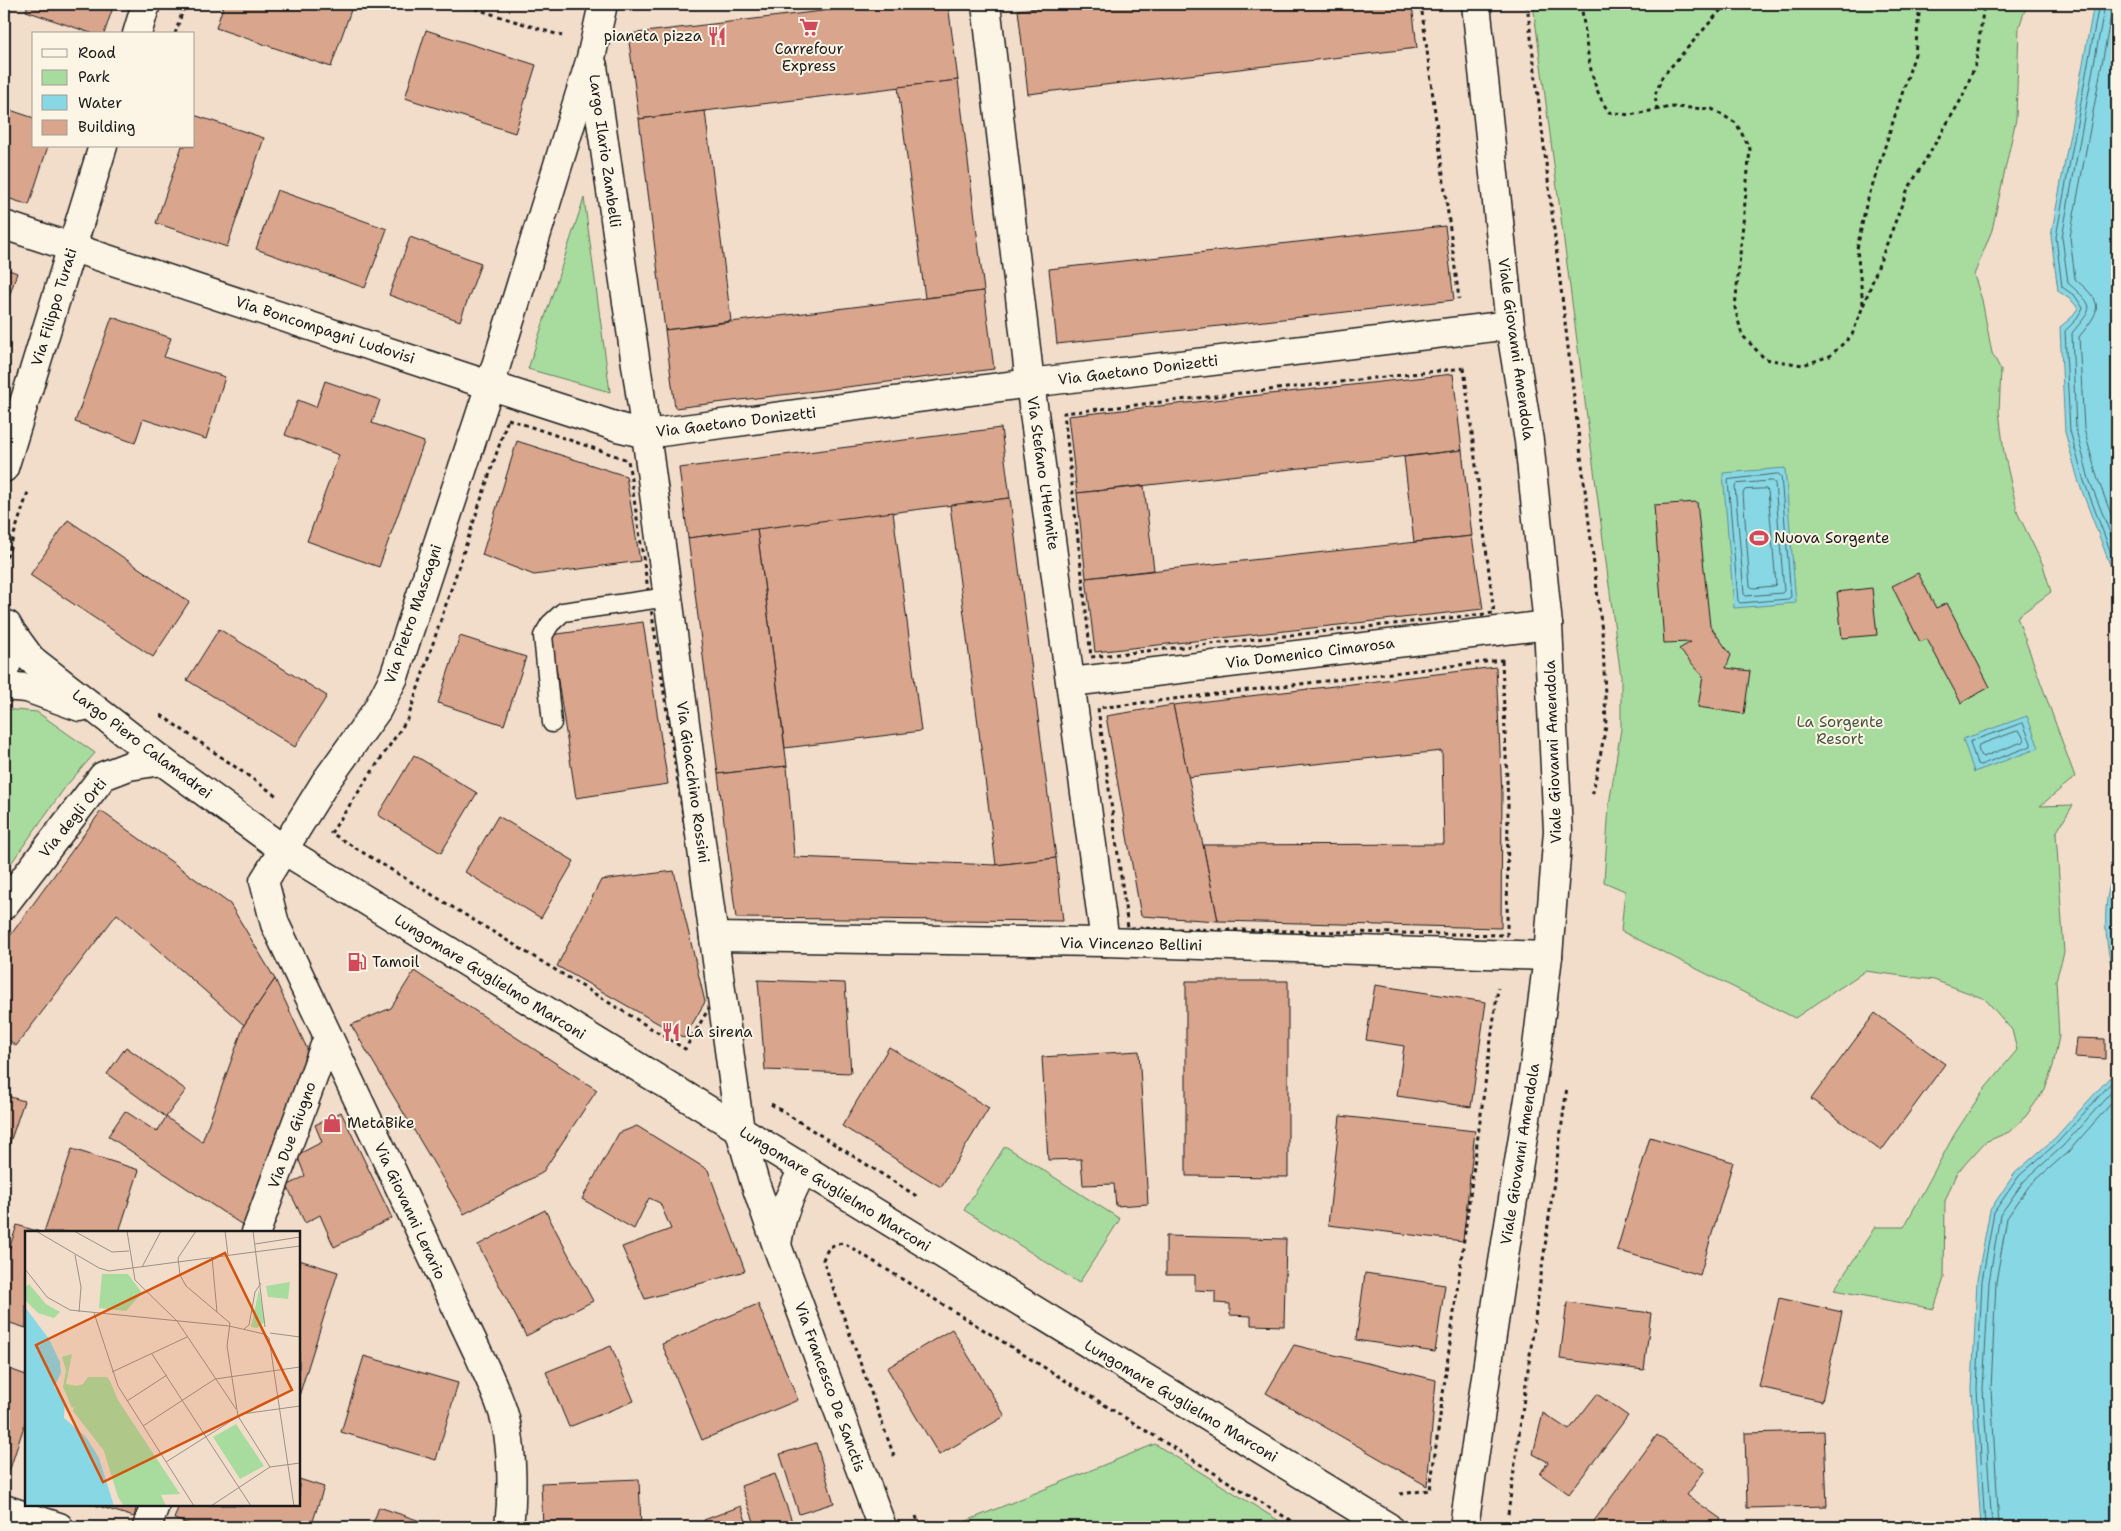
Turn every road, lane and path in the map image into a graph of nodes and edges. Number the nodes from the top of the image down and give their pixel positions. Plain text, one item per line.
1 (146, 4) edge
2 (185, 4) edge
3 (460, 4) edge
4 (603, 4) edge
5 (986, 4) edge
6 (1422, 4) edge
7 (1476, 4) edge
8 (1527, 4) edge
9 (1581, 4) edge
10 (1726, 4) edge
11 (1920, 4) edge
12 (1984, 4) edge
13 (138, 32) edge
14 (176, 32) edge
15 (571, 39) dead end
16 (592, 58) junction
17 (1656, 110) junction
18 (102, 148) edge
19 (4, 225) edge
20 (72, 247) junction
21 (1459, 304) dead end
22 (1863, 304) junction
23 (1510, 325) junction
24 (1030, 383) junction
25 (490, 385) junction
26 (646, 434) junction
27 (4, 468) edge
28 (29, 490) dead end
29 (4, 566) edge
30 (668, 597) junction
31 (1494, 613) joint
32 (6, 624) edge
33 (1548, 625) junction
34 (1502, 660) joint
35 (4, 669) edge
36 (1071, 682) junction
37 (4, 686) edge
38 (113, 722) junction
39 (552, 723) dead end
40 (162, 760) junction
41 (284, 790) dead end
42 (278, 797) dead end
43 (1590, 803) dead end
44 (284, 850) junction
45 (4, 906) edge
46 (714, 937) junction
47 (1105, 942) junction
48 (1548, 956) junction
49 (1499, 981) dead end
50 (328, 1037) junction
51 (1568, 1081) dead end
52 (764, 1100) dead end
53 (740, 1131) junction
54 (803, 1170) junction
55 (921, 1198) dead end
56 (256, 1231) edge
57 (777, 1246) junction
58 (896, 1463) dead end
59 (1397, 1494) dead end
60 (155, 1506) edge
61 (4, 1509) edge
62 (913, 1509) dead end
63 (1508, 1514) dead end
64 (59, 1527) edge
65 (147, 1527) edge
66 (509, 1527) edge
67 (882, 1527) edge
68 (920, 1527) edge
69 (1301, 1527) edge
70 (1388, 1527) edge
71 (1464, 1527) edge

1 - 13 street
2 - 14 path
3 - 15 path
4 - 16 street
5 - 24 street, Via Stefano L'Hermite
6 - 21 path
7 - 23 street, Viale Giovanni Amendola
8 - 43 path
9 - 17 path
10 - 17 path
11 - 22 path
12 - 22 path
16 - 25 street, Largo Ilario Zambelli
16 - 26 street, Largo Ilario Zambelli
17 - 22 path
18 - 20 street, Via Filippo Turati
19 - 20 street, Via Boncompagni Ludovisi
20 - 25 street, Via Boncompagni Ludovisi
20 - 27 street, Via Filippo Turati
23 - 24 street, Via Gaetano Donizetti
23 - 33 street, Viale Giovanni Amendola
24 - 26 street, Via Gaetano Donizetti
24 - 36 street, Via Stefano L'Hermite
25 - 26 street, Via Boncompagni Ludovisi
25 - 44 street, Via Pietro Mascagni
26 - 30 street, Via Gioacchino Rossini
28 - 29 path
30 - 39 lane
30 - 46 street, Via Gioacchino Rossini
31 - 31 path
32 - 35 street
32 - 38 street, Largo Piero Calamadrei
33 - 36 street, Via Domenico Cimarosa
33 - 48 street, Viale Giovanni Amendola
34 - 34 path
36 - 47 street, Via Stefano L'Hermite
37 - 38 street
38 - 40 street, Largo Piero Calamadrei
40 - 44 street, Largo Piero Calamadrei
40 - 45 street, Via degli Orti
41 - 42 path
44 - 50 street, Via Giovanni Lerario
44 - 53 street, Lungomare Guglielmo Marconi
46 - 47 street, Via Vincenzo Bellini
46 - 53 street, Via Gioacchino Rossini
47 - 48 street, Via Vincenzo Bellini
48 - 71 street, Viale Giovanni Amendola
49 - 59 path
50 - 56 street, Via Due Giugno
50 - 66 street, Via Giovanni Lerario
51 - 63 path
52 - 55 path
53 - 54 street, Lungomare Guglielmo Marconi
53 - 57 street, Via Francesco De Sanctis
54 - 57 street, Via Francesco De Sanctis
54 - 70 street, Lungomare Guglielmo Marconi
57 - 67 street, Via Francesco De Sanctis
58 - 69 path
60 - 65 street
61 - 64 street
62 - 68 path

